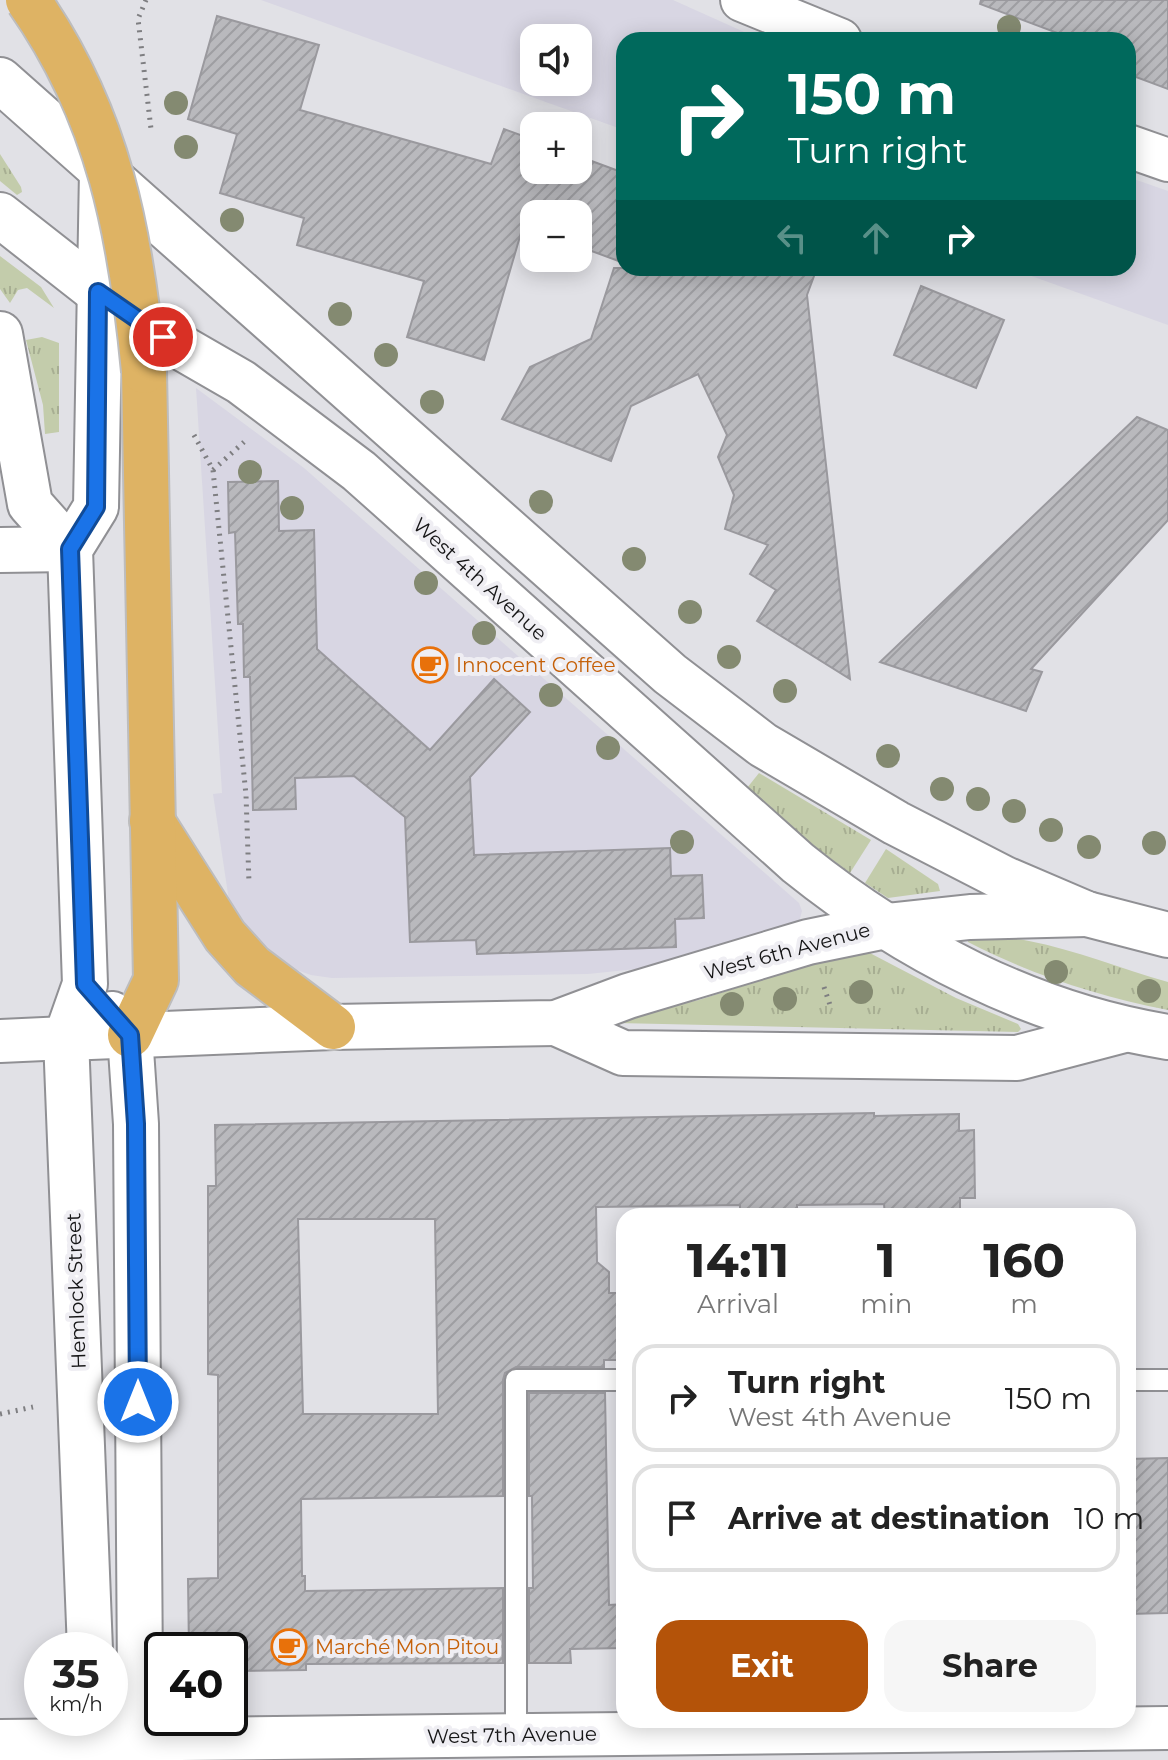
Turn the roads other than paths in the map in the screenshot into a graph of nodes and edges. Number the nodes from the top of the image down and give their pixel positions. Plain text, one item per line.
1 (28, 0) edge
2 (742, 0) edge
3 (820, 32) edge
4 (0, 80) edge
5 (1136, 149) edge
6 (1168, 160) edge
7 (102, 171) junction
8 (0, 215) edge
9 (98, 292) junction
10 (0, 334) edge
11 (70, 549) junction
12 (0, 550) edge
13 (152, 807) junction
14 (1087, 914) junction
15 (886, 926) junction
16 (1168, 935) edge
17 (85, 984) junction
18 (556, 1023) junction
19 (333, 1027) junction
20 (1124, 1030) junction
21 (130, 1035) junction
22 (1168, 1037) edge
23 (66, 1038) junction
24 (0, 1041) edge
25 (616, 1380) edge
26 (1136, 1380) edge
27 (1168, 1380) edge
28 (89, 1632) edge
29 (1168, 1728) edge
30 (516, 1735) junction
31 (111, 1739) edge
32 (0, 1741) edge

1 - 13 highway, bridge
2 - 3 street
4 - 7 street
5 - 6 street
7 - 9 street
7 - 14 street
8 - 9 street, West 4th Avenue
9 - 11 street
9 - 15 street, West 4th Avenue
10 - 11 street
11 - 12 street
11 - 17 street, Hemlock Street
13 - 19 highway
13 - 21 highway
14 - 15 street, West 6th Avenue
14 - 16 street, West 6th Avenue
15 - 18 street, West 6th Avenue
15 - 20 street, West 4th Avenue
17 - 21 street
17 - 23 street, Hemlock Street
18 - 19 street, West 6th Avenue
18 - 20 street, West 6th Avenue
19 - 21 street, West 6th Avenue
20 - 22 street, West 6th Avenue
21 - 23 street, West 6th Avenue
21 - 31 street
23 - 24 street, West 6th Avenue
23 - 28 street, Hemlock Street
25 - 30 lane
26 - 27 lane
29 - 30 street, West 7th Avenue
30 - 31 street, West 7th Avenue
31 - 32 street, West 7th Avenue

